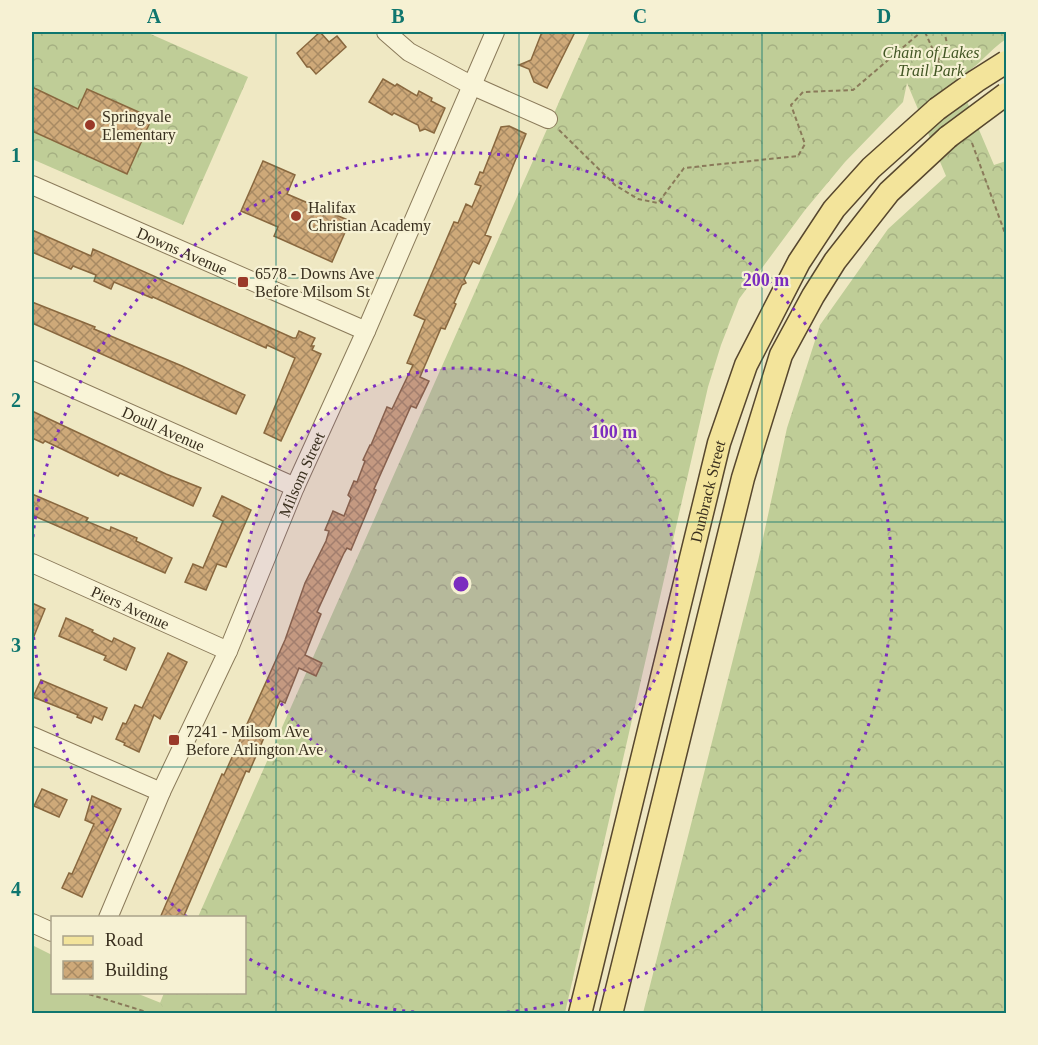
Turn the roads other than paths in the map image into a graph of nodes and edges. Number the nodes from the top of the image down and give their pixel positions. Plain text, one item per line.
1 (386, 32) edge
2 (495, 32) edge
3 (1006, 62) edge
4 (471, 85) junction
5 (1006, 94) edge
6 (548, 119) road end
7 (32, 185) edge
8 (366, 331) junction
9 (32, 369) edge
10 (295, 487) junction
11 (32, 563) edge
12 (228, 651) junction
13 (32, 736) edge
14 (161, 792) junction
15 (109, 916) edge
16 (32, 923) edge
17 (51, 932) edge
18 (579, 1014) edge
19 (611, 1014) edge

1 - 4 street
2 - 4 street, Milsom Street
3 - 18 main road, Dunbrack Street, bridge
4 - 6 street
4 - 8 street, Milsom Street
5 - 19 main road, Dunbrack Street, bridge
7 - 8 street, Downs Avenue
8 - 10 street, Milsom Street
9 - 10 street, Doull Avenue
10 - 12 street, Milsom Street
11 - 12 street, Piers Avenue
12 - 14 street, Milsom Street
13 - 14 street
14 - 15 street, Milsom Street
16 - 17 street

